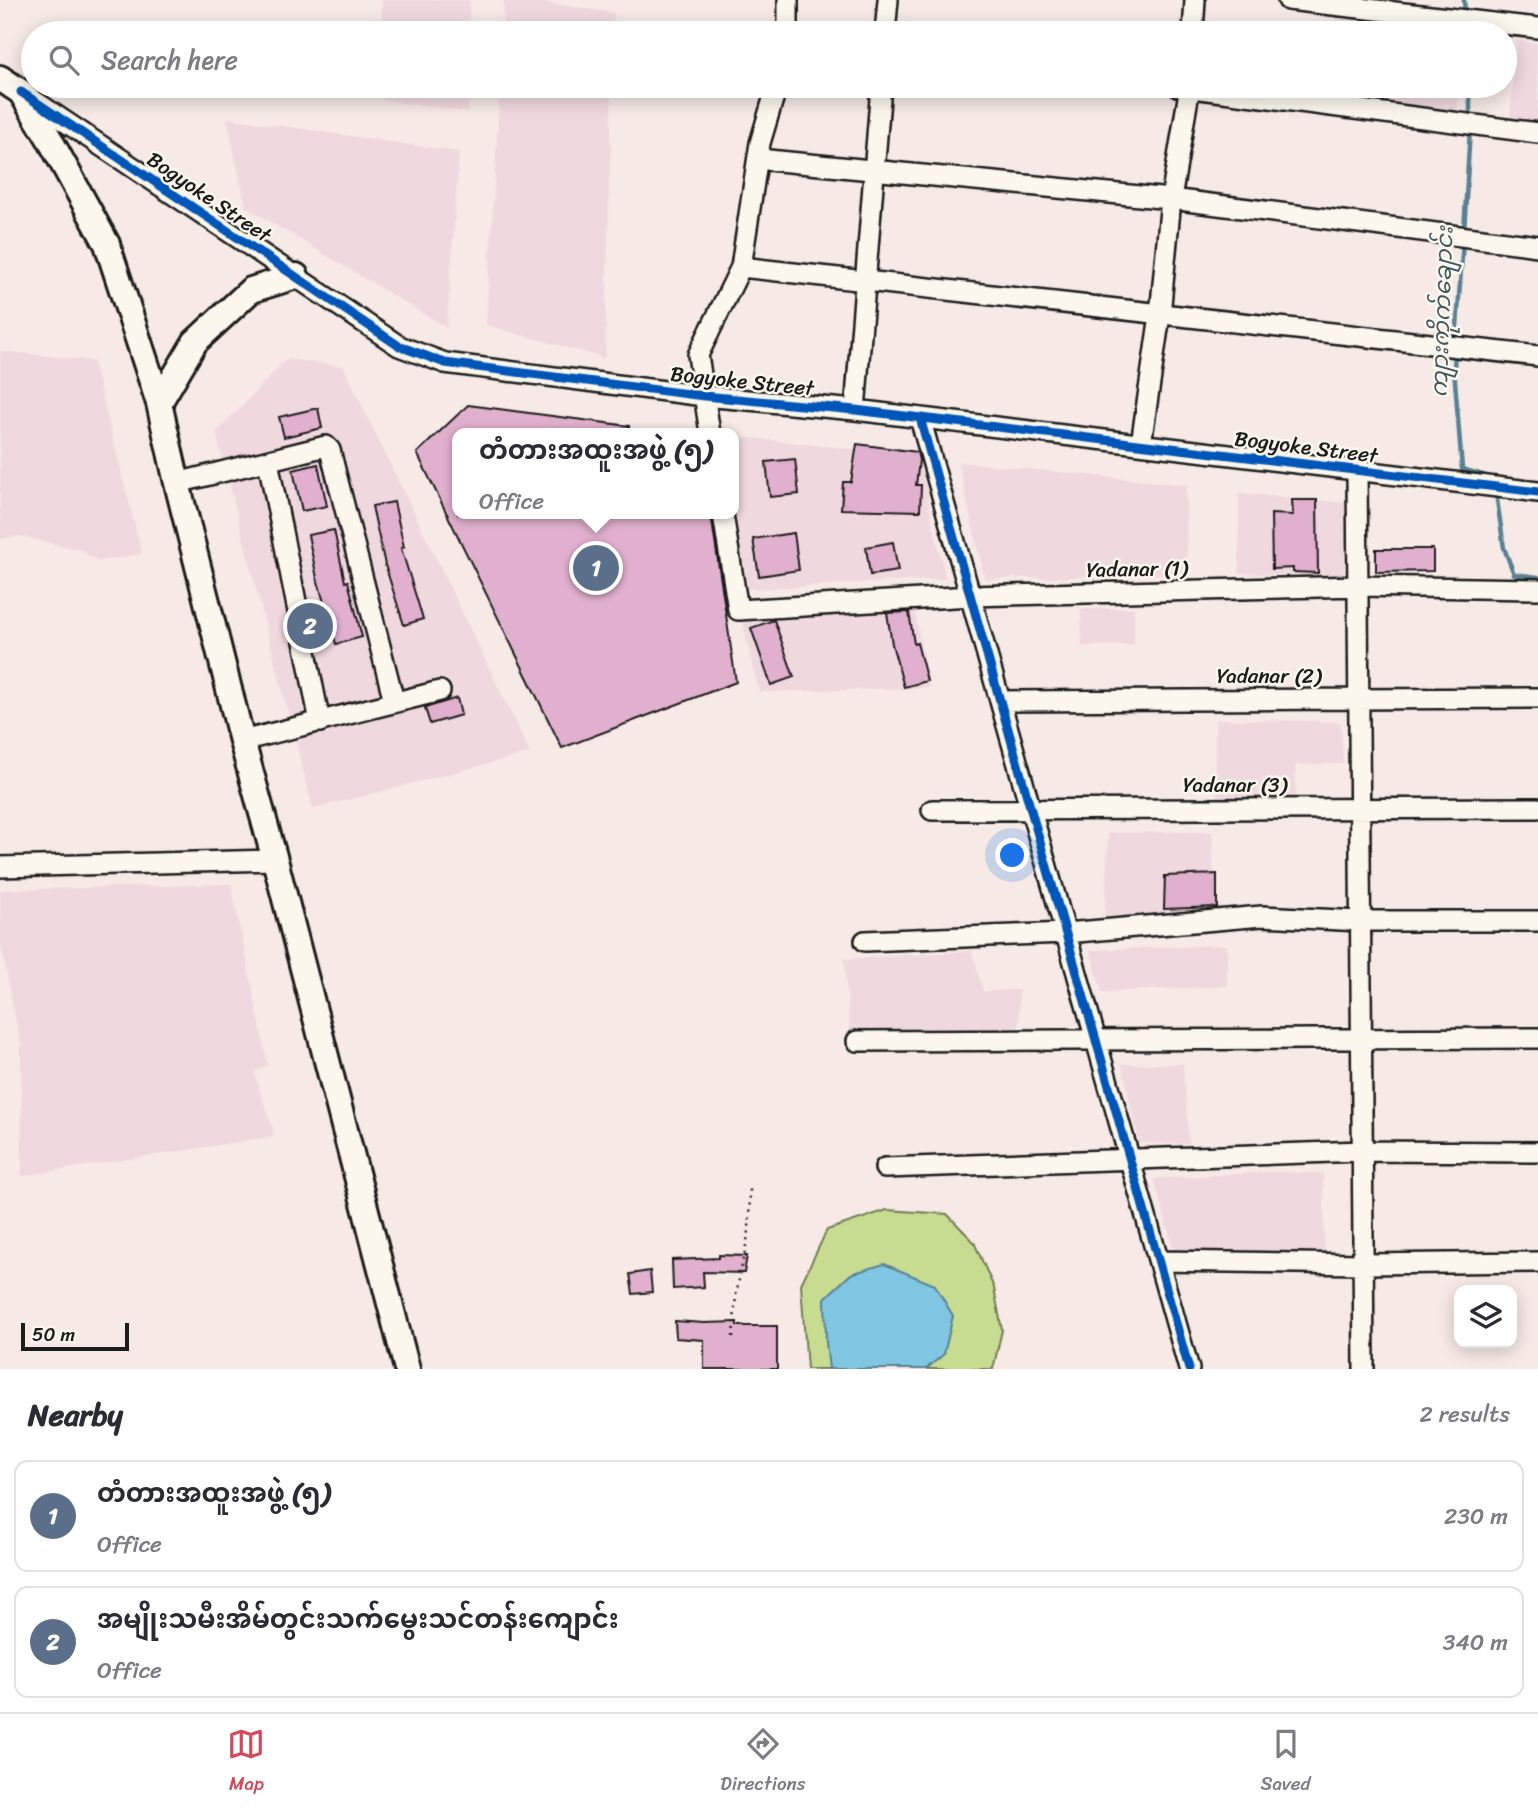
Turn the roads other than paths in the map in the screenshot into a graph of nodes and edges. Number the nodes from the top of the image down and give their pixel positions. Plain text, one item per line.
1 (788, 0) edge
2 (888, 0) edge
3 (1195, 0) edge
4 (1288, 0) edge
5 (788, 21) edge
6 (886, 21) edge
7 (1194, 21) edge
8 (1474, 21) edge
9 (1517, 26) edge
10 (1538, 28) edge
11 (0, 78) edge
12 (21, 92) edge
13 (25, 98) edge
14 (30, 98) edge
15 (773, 98) edge
16 (880, 98) edge
17 (1184, 98) edge
18 (1275, 98) edge
19 (1538, 133) edge
20 (758, 159) junction
21 (876, 171) junction
22 (1171, 199) junction
23 (1538, 246) edge
24 (741, 267) junction
25 (296, 276) junction
26 (866, 281) junction
27 (1160, 315) junction
28 (1538, 356) edge
29 (704, 396) junction
30 (159, 403) junction
31 (855, 410) junction
32 (920, 418) junction
33 (709, 428) edge
34 (1140, 444) junction
35 (268, 461) junction
36 (1357, 470) junction
37 (177, 483) junction
38 (1538, 492) edge
39 (724, 519) edge
40 (1358, 586) junction
41 (1538, 589) edge
42 (971, 596) junction
43 (440, 691) dead end
44 (1538, 698) edge
45 (1359, 699) junction
46 (394, 701) junction
47 (1000, 701) junction
48 (320, 722) junction
49 (242, 741) junction
50 (1360, 807) junction
51 (1538, 808) edge
52 (1031, 809) junction
53 (932, 810) dead end
54 (275, 860) junction
55 (0, 867) edge
56 (1360, 921) junction
57 (1538, 921) edge
58 (1066, 933) junction
59 (865, 940) dead end
60 (1538, 1038) edge
61 (1361, 1039) junction
62 (1096, 1040) junction
63 (857, 1041) dead end
64 (1362, 1151) junction
65 (1538, 1152) edge
66 (1129, 1157) junction
67 (886, 1168) dead end
68 (1159, 1261) junction
69 (1538, 1262) edge
70 (1363, 1264) junction
71 (407, 1369) edge
72 (1189, 1369) edge
73 (1364, 1369) edge

1 - 5 street
2 - 6 street
3 - 7 street
4 - 8 street
9 - 10 street
11 - 12 main road
13 - 30 main road
14 - 25 street, Bogyoke Street
15 - 20 street
16 - 21 street
17 - 22 street
18 - 19 street
20 - 21 street
20 - 24 street
21 - 22 street
21 - 26 street
22 - 23 street
22 - 27 street
24 - 26 street
24 - 29 street
25 - 29 street, Bogyoke Street
25 - 30 main road
26 - 27 street
26 - 31 street
27 - 28 street
27 - 34 street
29 - 31 street, Bogyoke Street
29 - 33 street
30 - 37 main road
31 - 32 street, Bogyoke Street
32 - 34 street, Bogyoke Street
32 - 42 street
34 - 36 street, Bogyoke Street
35 - 37 street
35 - 46 street
35 - 48 street
36 - 38 street, Bogyoke Street
36 - 40 street
37 - 49 main road
39 - 42 street, Yadanar (1)
40 - 41 street, Yadanar (1)
40 - 42 street, Yadanar (1)
40 - 45 street
42 - 47 street
43 - 46 street
44 - 45 street, Yadanar (2)
45 - 47 street, Yadanar (2)
45 - 50 street
46 - 48 street
47 - 52 street
48 - 49 street
49 - 54 main road
50 - 51 street, Yadanar (3)
50 - 52 street, Yadanar (3)
50 - 56 street
52 - 53 street, Yadanar (3)
52 - 58 street
54 - 55 street
54 - 71 main road
56 - 57 street
56 - 58 street
56 - 61 street
58 - 59 street
58 - 62 street
60 - 61 street
61 - 62 street
61 - 64 street
62 - 63 street
62 - 66 street
64 - 65 street
64 - 66 street
64 - 70 street
66 - 67 street
66 - 68 street
68 - 70 street
68 - 72 street
69 - 70 street
70 - 73 street

